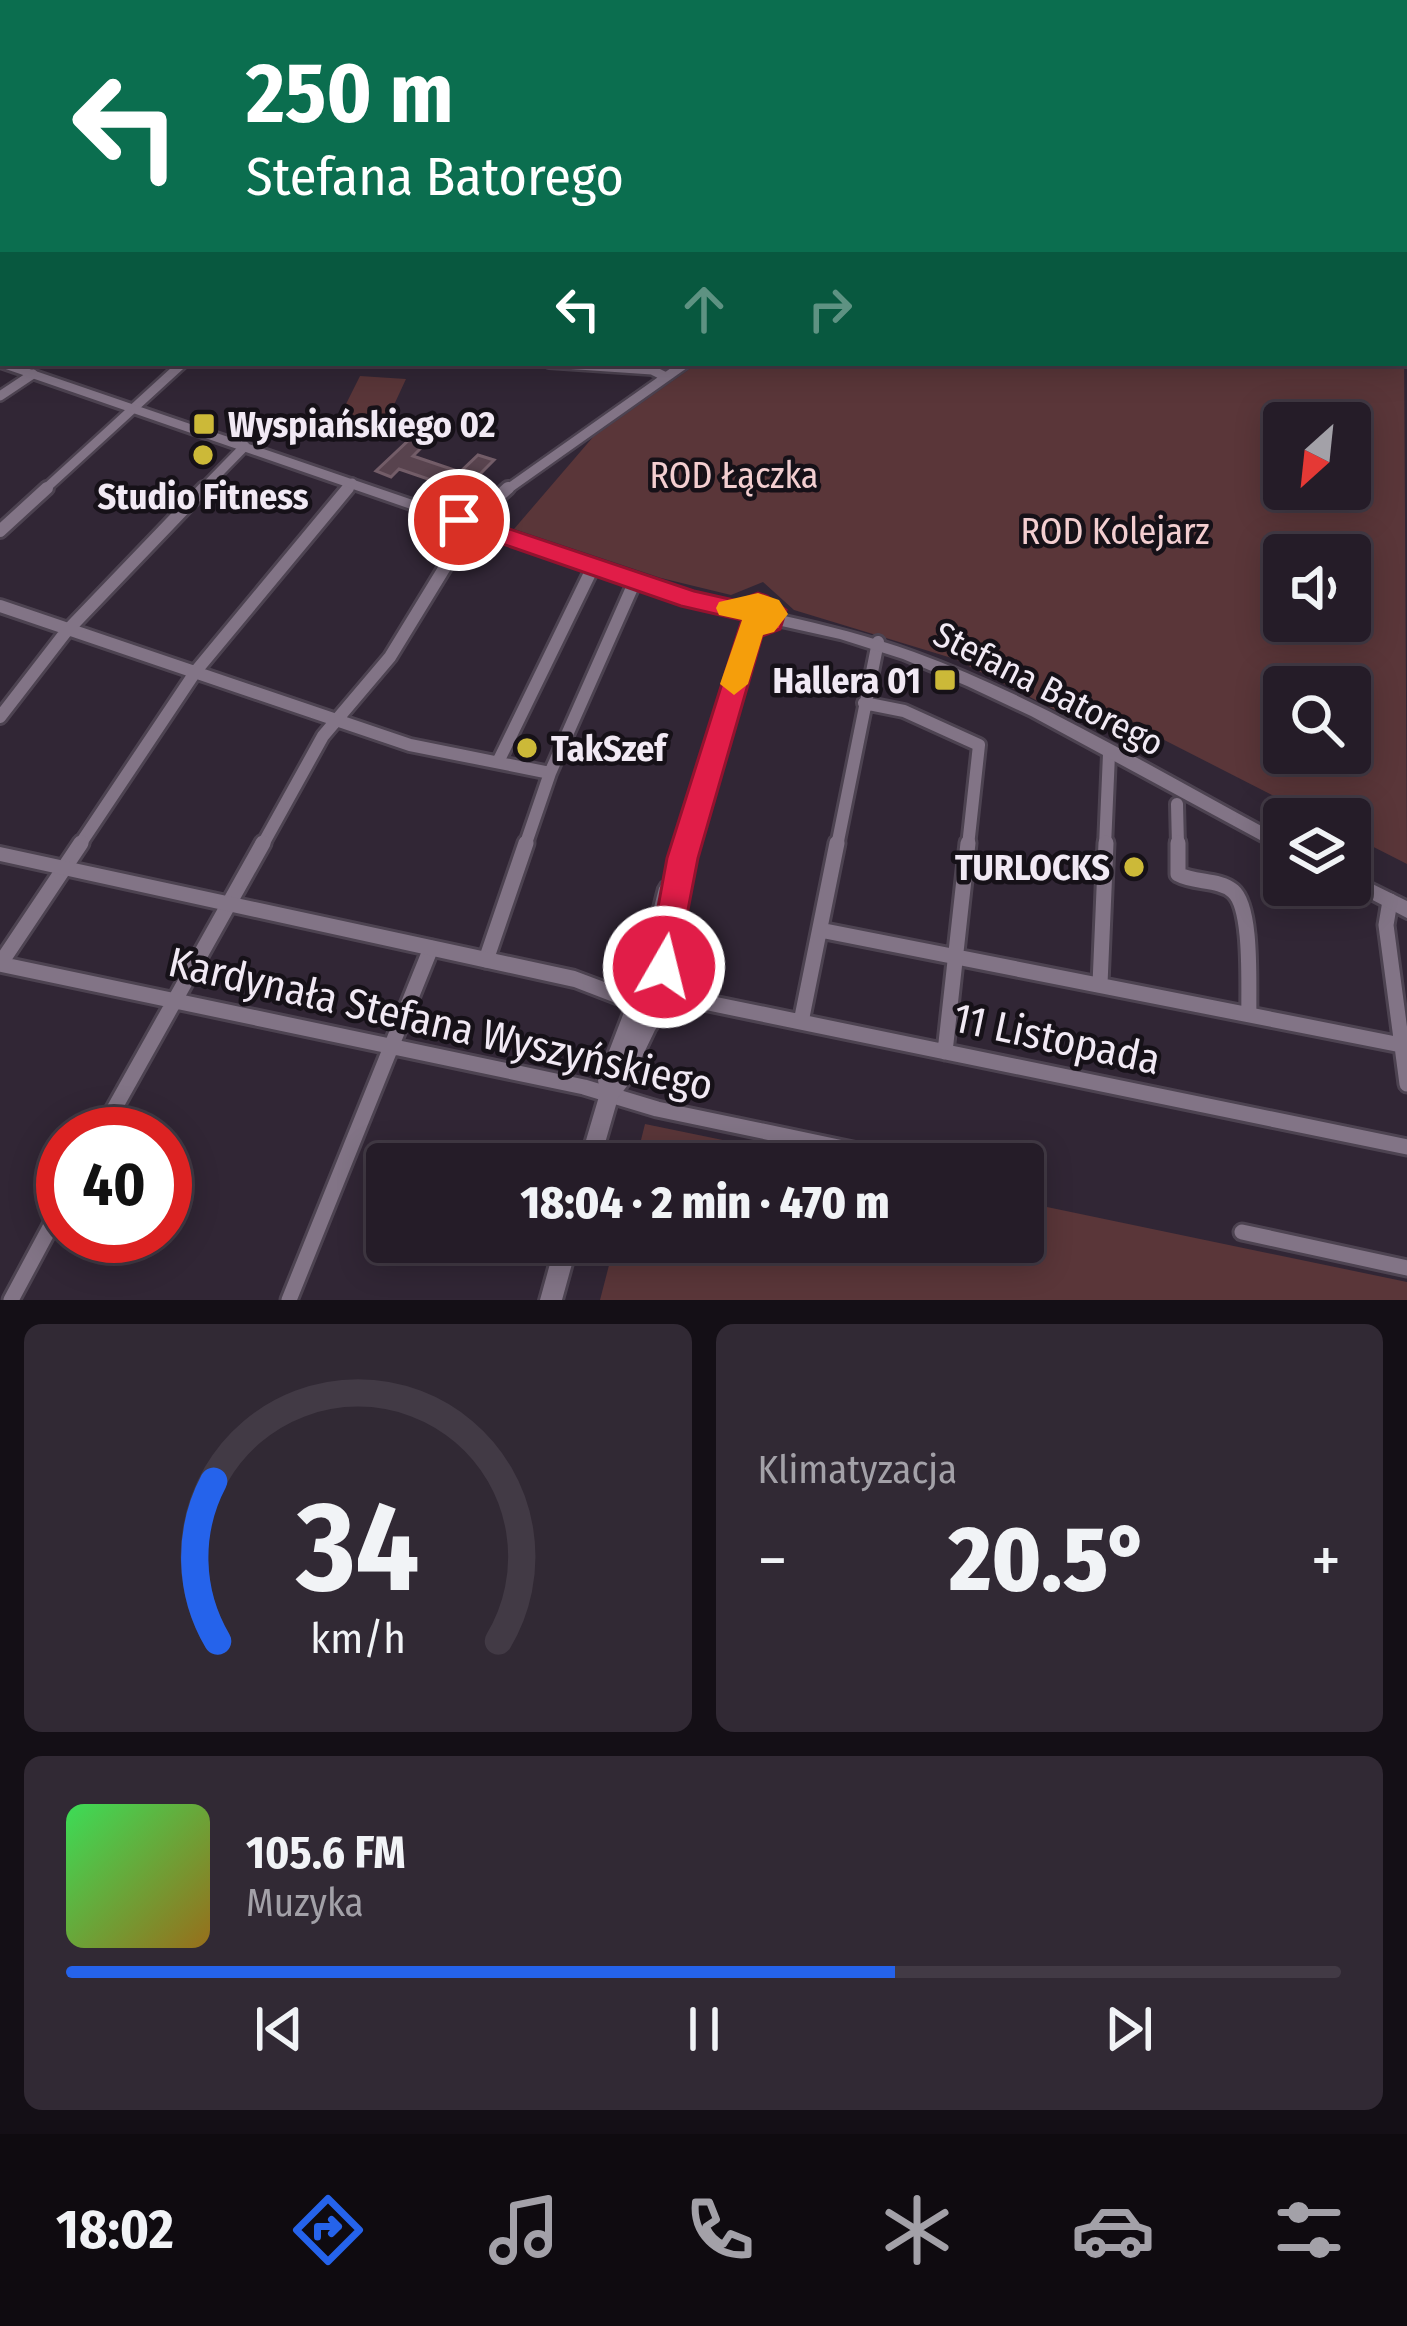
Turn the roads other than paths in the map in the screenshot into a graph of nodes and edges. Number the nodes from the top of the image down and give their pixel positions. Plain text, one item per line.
1 (9, 366) edge
2 (180, 366) edge
3 (592, 366) edge
4 (682, 366) edge
5 (33, 374) junction
6 (666, 377) junction
7 (0, 396) edge
8 (133, 408) junction
9 (244, 446) junction
10 (352, 484) junction
11 (472, 525) junction
12 (0, 531) edge
13 (593, 567) junction
14 (635, 581) junction
15 (0, 606) edge
16 (747, 618) junction
17 (69, 629) junction
18 (878, 642) junction
19 (196, 671) junction
20 (864, 703) junction
21 (0, 717) edge
22 (338, 719) junction
23 (1109, 754) junction
24 (498, 762) junction
25 (550, 773) junction
26 (1177, 804) dead end
27 (1263, 835) edge
28 (0, 854) edge
29 (65, 869) junction
30 (1371, 891) edge
31 (231, 904) junction
32 (1398, 905) edge
33 (820, 930) junction
34 (431, 948) junction
35 (956, 957) junction
36 (486, 960) junction
37 (0, 964) edge
38 (1100, 984) junction
39 (652, 994) junction
40 (173, 1000) junction
41 (1249, 1014) junction
42 (801, 1022) junction
43 (391, 1045) junction
44 (1401, 1045) junction
45 (945, 1052) junction
46 (1407, 1084) edge
47 (610, 1095) junction
48 (115, 1107) edge
49 (595, 1143) edge
50 (823, 1143) edge
51 (1407, 1147) edge
52 (1242, 1232) dead end
53 (36, 1252) edge
54 (561, 1263) edge
55 (1407, 1268) edge
56 (10, 1300) edge
57 (289, 1300) edge
58 (551, 1300) edge

1 - 5 street
2 - 8 street
3 - 6 street
4 - 6 street
5 - 7 street
5 - 8 street
6 - 11 street
8 - 9 street
8 - 12 street
9 - 10 street
9 - 17 street
10 - 11 street
10 - 19 street
11 - 13 street
11 - 22 street
13 - 14 street
13 - 24 street
14 - 16 street
14 - 25 street
15 - 17 street
16 - 18 street, Stefana Batorego
16 - 39 street
17 - 19 street
17 - 21 street
18 - 20 street
18 - 23 street, Stefana Batorego
19 - 22 street
19 - 29 street
20 - 33 street
20 - 35 street
22 - 24 street
22 - 31 street
23 - 27 street, Stefana Batorego
23 - 38 street
24 - 25 street
25 - 36 street
26 - 41 street
28 - 29 street
29 - 31 street
29 - 37 street
30 - 32 street
31 - 34 street
31 - 40 street
32 - 44 street
33 - 35 street
33 - 42 street
34 - 36 street
34 - 43 street
35 - 38 street
35 - 45 street
36 - 39 street
37 - 40 street, Kardynała Stefana Wyszyńskiego
38 - 41 street
39 - 42 street, 11 Listopada
39 - 47 street
40 - 43 street, Kardynała Stefana Wyszyńskiego
40 - 48 street
41 - 44 street
42 - 45 street, 11 Listopada
43 - 47 street, Kardynała Stefana Wyszyńskiego
43 - 57 street
44 - 46 street
45 - 51 street, 11 Listopada
47 - 49 street
47 - 50 street, Kardynała Stefana Wyszyńskiego
52 - 55 street
53 - 56 street
54 - 58 street

